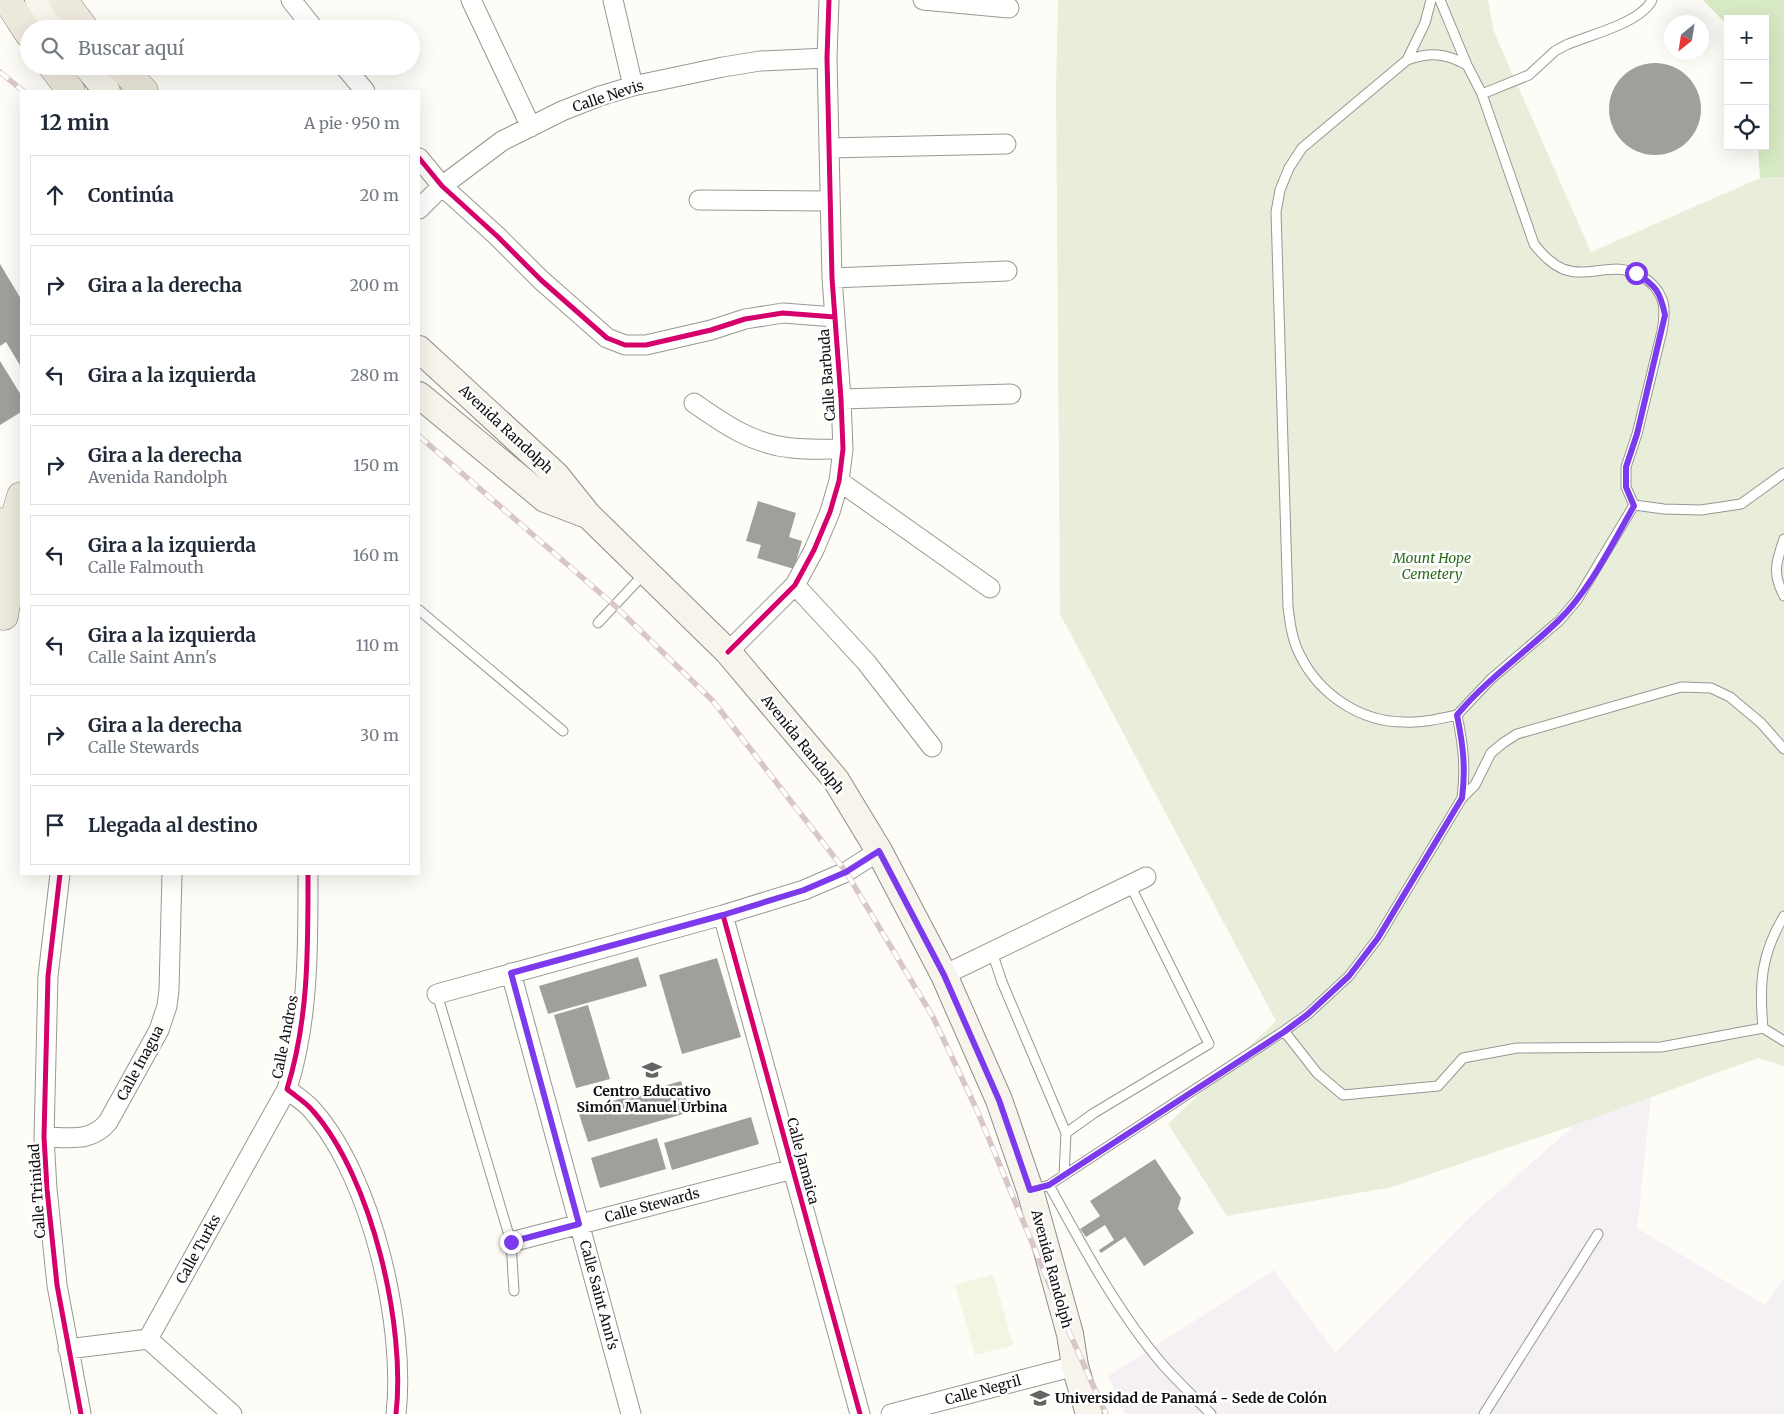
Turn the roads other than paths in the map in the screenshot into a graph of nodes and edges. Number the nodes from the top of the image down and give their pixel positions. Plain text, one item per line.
1 (6, 0) edge
2 (38, 0) edge
3 (291, 0) edge
4 (471, 0) edge
5 (612, 0) edge
6 (829, 0) edge
7 (923, 0) edge
8 (1431, 0) edge
9 (1440, 0) edge
10 (1652, 0) edge
11 (1009, 8) dead end
12 (69, 18) edge
13 (307, 20) edge
14 (20, 21) edge
15 (827, 58) junction
16 (1407, 60) junction
17 (1467, 65) junction
18 (59, 75) edge
19 (94, 75) edge
20 (129, 75) edge
21 (352, 75) edge
22 (633, 86) junction
23 (71, 90) edge
24 (106, 90) edge
25 (143, 90) edge
26 (364, 90) edge
27 (1482, 94) junction
28 (531, 127) junction
29 (1006, 144) dead end
30 (829, 148) junction
31 (420, 159) edge
32 (442, 186) junction
33 (699, 200) dead end
34 (830, 202) junction
35 (420, 208) edge
36 (1006, 272) dead end
37 (832, 278) junction
38 (835, 317) junction
39 (420, 350) edge
40 (1010, 394) dead end
41 (420, 396) edge
42 (841, 399) junction
43 (694, 403) dead end
44 (843, 449) junction
45 (1784, 473) edge
46 (839, 481) junction
47 (20, 484) edge
48 (0, 495) edge
49 (20, 499) edge
50 (1634, 506) junction
51 (588, 515) junction
52 (0, 522) edge
53 (20, 524) edge
54 (1784, 540) edge
55 (646, 572) junction
56 (795, 585) junction
57 (0, 587) edge
58 (990, 588) dead end
59 (20, 593) edge
60 (1784, 596) edge
61 (420, 611) edge
62 (2, 620) edge
63 (598, 623) dead end
64 (728, 652) junction
65 (1457, 715) junction
66 (562, 732) dead end
67 (932, 747) dead end
68 (1784, 749) edge
69 (1462, 798) junction
70 (879, 851) junction
71 (60, 875) edge
72 (172, 875) edge
73 (308, 875) edge
74 (1138, 881) joint
75 (723, 915) junction
76 (1784, 916) edge
77 (992, 952) junction
78 (511, 973) junction
79 (944, 975) junction
80 (437, 994) joint
81 (1763, 1028) junction
82 (1284, 1032) junction
83 (1784, 1041) edge
84 (287, 1089) junction
85 (1066, 1132) junction
86 (44, 1137) junction
87 (793, 1169) junction
88 (1064, 1175) junction
89 (1040, 1188) junction
90 (579, 1224) junction
91 (1598, 1234) dead end
92 (511, 1242) junction
93 (514, 1291) dead end
94 (148, 1339) junction
95 (68, 1349) junction
96 (1075, 1366) junction
97 (81, 1414) edge
98 (232, 1414) edge
99 (396, 1414) edge
100 (631, 1414) edge
101 (860, 1414) edge
102 (891, 1414) edge
103 (1089, 1414) edge
104 (1211, 1414) edge
105 (1484, 1414) edge

1 - 14 main road
2 - 12 main road
3 - 13 street
4 - 28 street
5 - 22 street
6 - 15 street, Calle Barbuda
7 - 11 street
8 - 16 lane
9 - 17 lane
10 - 27 lane
15 - 22 street, Calle Nevis
15 - 30 street, Calle Barbuda
16 - 17 lane
16 - 65 lane
17 - 27 lane
18 - 23 main road
19 - 24 main road
20 - 25 main road
21 - 26 street
22 - 28 street, Calle Nevis
27 - 50 lane
28 - 32 street, Calle Nevis
29 - 30 street
30 - 34 street, Calle Barbuda
31 - 32 street
32 - 35 street, Calle Nevis
32 - 38 street
33 - 34 street
34 - 37 street, Calle Barbuda
36 - 37 street
37 - 38 street, Calle Barbuda
38 - 42 street, Calle Barbuda
39 - 51 main road, Avenida Randolph
40 - 42 street
41 - 51 main road, Avenida Randolph
42 - 44 street, Calle Barbuda
43 - 44 street
44 - 46 street, Calle Barbuda
45 - 50 lane
46 - 56 street, Calle Barbuda
46 - 58 street
47 - 48 main road
49 - 53 main road
50 - 65 lane
51 - 55 main road, Avenida Randolph
52 - 62 main road
54 - 60 lane
55 - 63 lane
55 - 64 main road, Avenida Randolph
56 - 64 street, Calle Barbuda
56 - 67 street
57 - 62 main road
59 - 62 main road
61 - 66 lane
64 - 70 main road, Avenida Randolph
65 - 69 lane
68 - 69 lane
69 - 82 lane
70 - 75 street
70 - 79 main road, Avenida Randolph
71 - 86 street, Calle Trinidad
72 - 86 street, Calle Inagua
73 - 84 street, Calle Andros
74 - 77 street
74 - 85 lane
75 - 78 street
75 - 87 street, Calle Jamaica
76 - 81 lane
77 - 79 street
77 - 85 lane
78 - 80 street
78 - 90 street, Calle Saint Ann's
79 - 89 main road, Avenida Randolph
80 - 92 lane
81 - 82 lane
81 - 83 lane
82 - 88 lane
84 - 94 street, Calle Turks
84 - 99 street, Calle Andros
85 - 88 lane
86 - 95 street, Calle Trinidad
87 - 90 street, Calle Stewards
87 - 101 street, Calle Jamaica
88 - 89 lane
89 - 96 main road, Avenida Randolph
89 - 104 lane
90 - 92 street, Calle Stewards
90 - 100 street, Calle Saint Ann's
91 - 105 lane
92 - 93 lane
94 - 95 street
94 - 98 street
95 - 97 street, Calle Trinidad
96 - 102 street, Calle Negril
96 - 103 main road, Avenida Randolph

